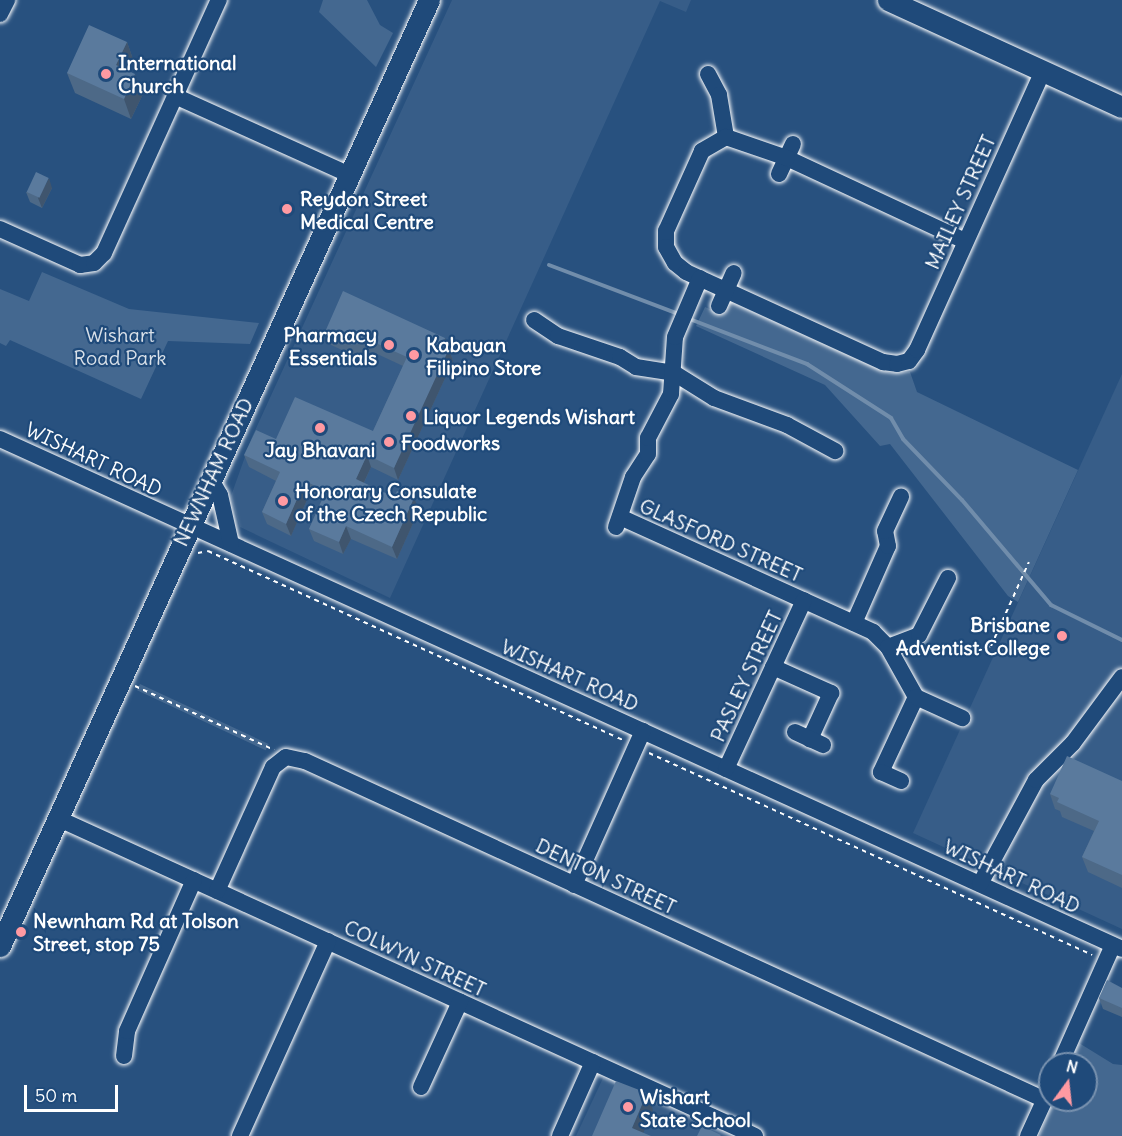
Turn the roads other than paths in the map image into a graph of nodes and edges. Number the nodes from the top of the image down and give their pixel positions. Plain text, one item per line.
1 (7, 0) edge
2 (219, 0) edge
3 (429, 0) edge
4 (888, 0) edge
5 (0, 14) edge
6 (1043, 71) junction
7 (708, 74) dead end
8 (175, 96) junction
9 (1122, 107) edge
10 (726, 137) junction
11 (790, 151) junction
12 (779, 174) dead end
13 (350, 175) junction
14 (0, 229) edge
15 (965, 241) junction
16 (734, 273) dead end
17 (700, 278) junction
18 (727, 289) junction
19 (719, 306) dead end
20 (534, 320) dead end
21 (674, 373) junction
22 (0, 439) edge
23 (835, 451) dead end
24 (210, 478) junction
25 (901, 496) dead end
26 (189, 525) junction
27 (231, 544) junction
28 (948, 578) dead end
29 (804, 600) junction
30 (854, 623) junction
31 (888, 647) junction
32 (773, 667) junction
33 (1122, 677) edge
34 (916, 697) junction
35 (962, 717) dead end
36 (643, 731) junction
37 (809, 739) dead end
38 (726, 768) junction
39 (901, 781) dead end
40 (57, 818) junction
41 (194, 880) junction
42 (980, 884) junction
43 (574, 885) junction
44 (217, 891) junction
45 (328, 941) junction
46 (1, 943) edge
47 (1117, 947) edge
48 (460, 1002) junction
49 (1066, 1052) edge
50 (124, 1056) dead end
51 (593, 1062) junction
52 (422, 1087) dead end
53 (1038, 1090) edge
54 (1039, 1112) edge
55 (240, 1136) edge
56 (560, 1136) edge
57 (755, 1136) edge
58 (1028, 1136) edge

1 - 5 street
2 - 8 street
3 - 13 main road, NEWNHAM ROAD
4 - 6 main road
6 - 9 main road
6 - 15 street, MAILEY STREET
7 - 10 street
8 - 13 street
8 - 14 street
10 - 11 street
10 - 17 street
11 - 12 street
11 - 15 street
13 - 24 main road, NEWNHAM ROAD
15 - 18 street, MAILEY STREET
16 - 18 street
17 - 18 street
17 - 21 street
18 - 19 street
20 - 21 street
21 - 23 street
21 - 29 street, GLASFORD STREET
22 - 26 street, WISHART ROAD
24 - 26 main road, NEWNHAM ROAD
24 - 27 street
25 - 30 street
26 - 27 street, WISHART ROAD
26 - 40 main road, NEWNHAM ROAD
27 - 36 street, WISHART ROAD
28 - 31 street
29 - 30 street, GLASFORD STREET
29 - 32 street, PASLEY STREET
30 - 31 street, GLASFORD STREET
31 - 34 street
32 - 37 street
32 - 38 street, PASLEY STREET
33 - 42 street
34 - 35 street
34 - 39 street
36 - 38 street, WISHART ROAD
36 - 43 street
38 - 42 street, WISHART ROAD
40 - 41 street, COLWYN STREET
40 - 46 main road, NEWNHAM ROAD
41 - 44 street, COLWYN STREET
41 - 50 street
42 - 47 street, WISHART ROAD
43 - 44 street, DENTON STREET
43 - 53 street, DENTON STREET
44 - 45 street, COLWYN STREET
45 - 48 street, COLWYN STREET
45 - 55 street
47 - 49 street
48 - 51 street, COLWYN STREET
48 - 52 street
51 - 56 street
51 - 57 street, COLWYN STREET
54 - 58 street

